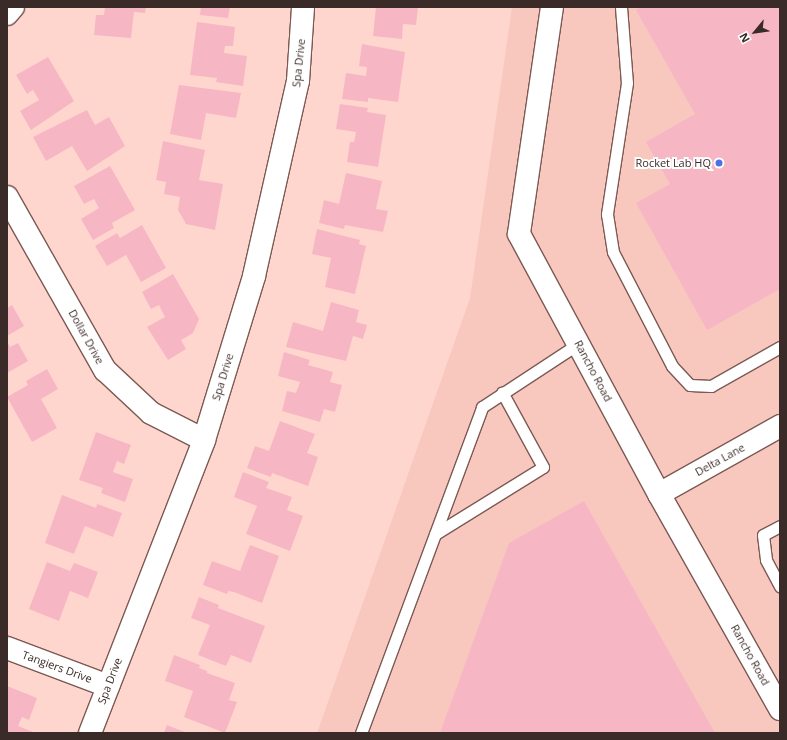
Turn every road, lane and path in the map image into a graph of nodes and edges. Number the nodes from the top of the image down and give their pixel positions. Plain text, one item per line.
1 (13, 7) edge
2 (303, 7) edge
3 (552, 7) edge
4 (621, 7) edge
5 (7, 14) edge
6 (7, 197) edge
7 (578, 344) junction
8 (780, 348) edge
9 (502, 392) junction
10 (780, 426) edge
11 (204, 440) junction
12 (659, 494) junction
13 (780, 526) edge
14 (435, 534) junction
15 (780, 586) edge
16 (7, 648) edge
17 (108, 686) junction
18 (780, 709) edge
19 (90, 733) edge
20 (361, 733) edge

1 - 5 street
2 - 11 street, Spa Drive
3 - 7 street, Rancho Road
4 - 8 lane
6 - 11 street, Dollar Drive
7 - 9 lane
7 - 12 street, Rancho Road
9 - 14 lane
9 - 14 lane
10 - 12 street, Delta Lane
11 - 17 street, Spa Drive
12 - 18 street, Rancho Road
13 - 15 lane
14 - 20 lane
16 - 17 street, Tangiers Drive
17 - 19 street, Spa Drive

